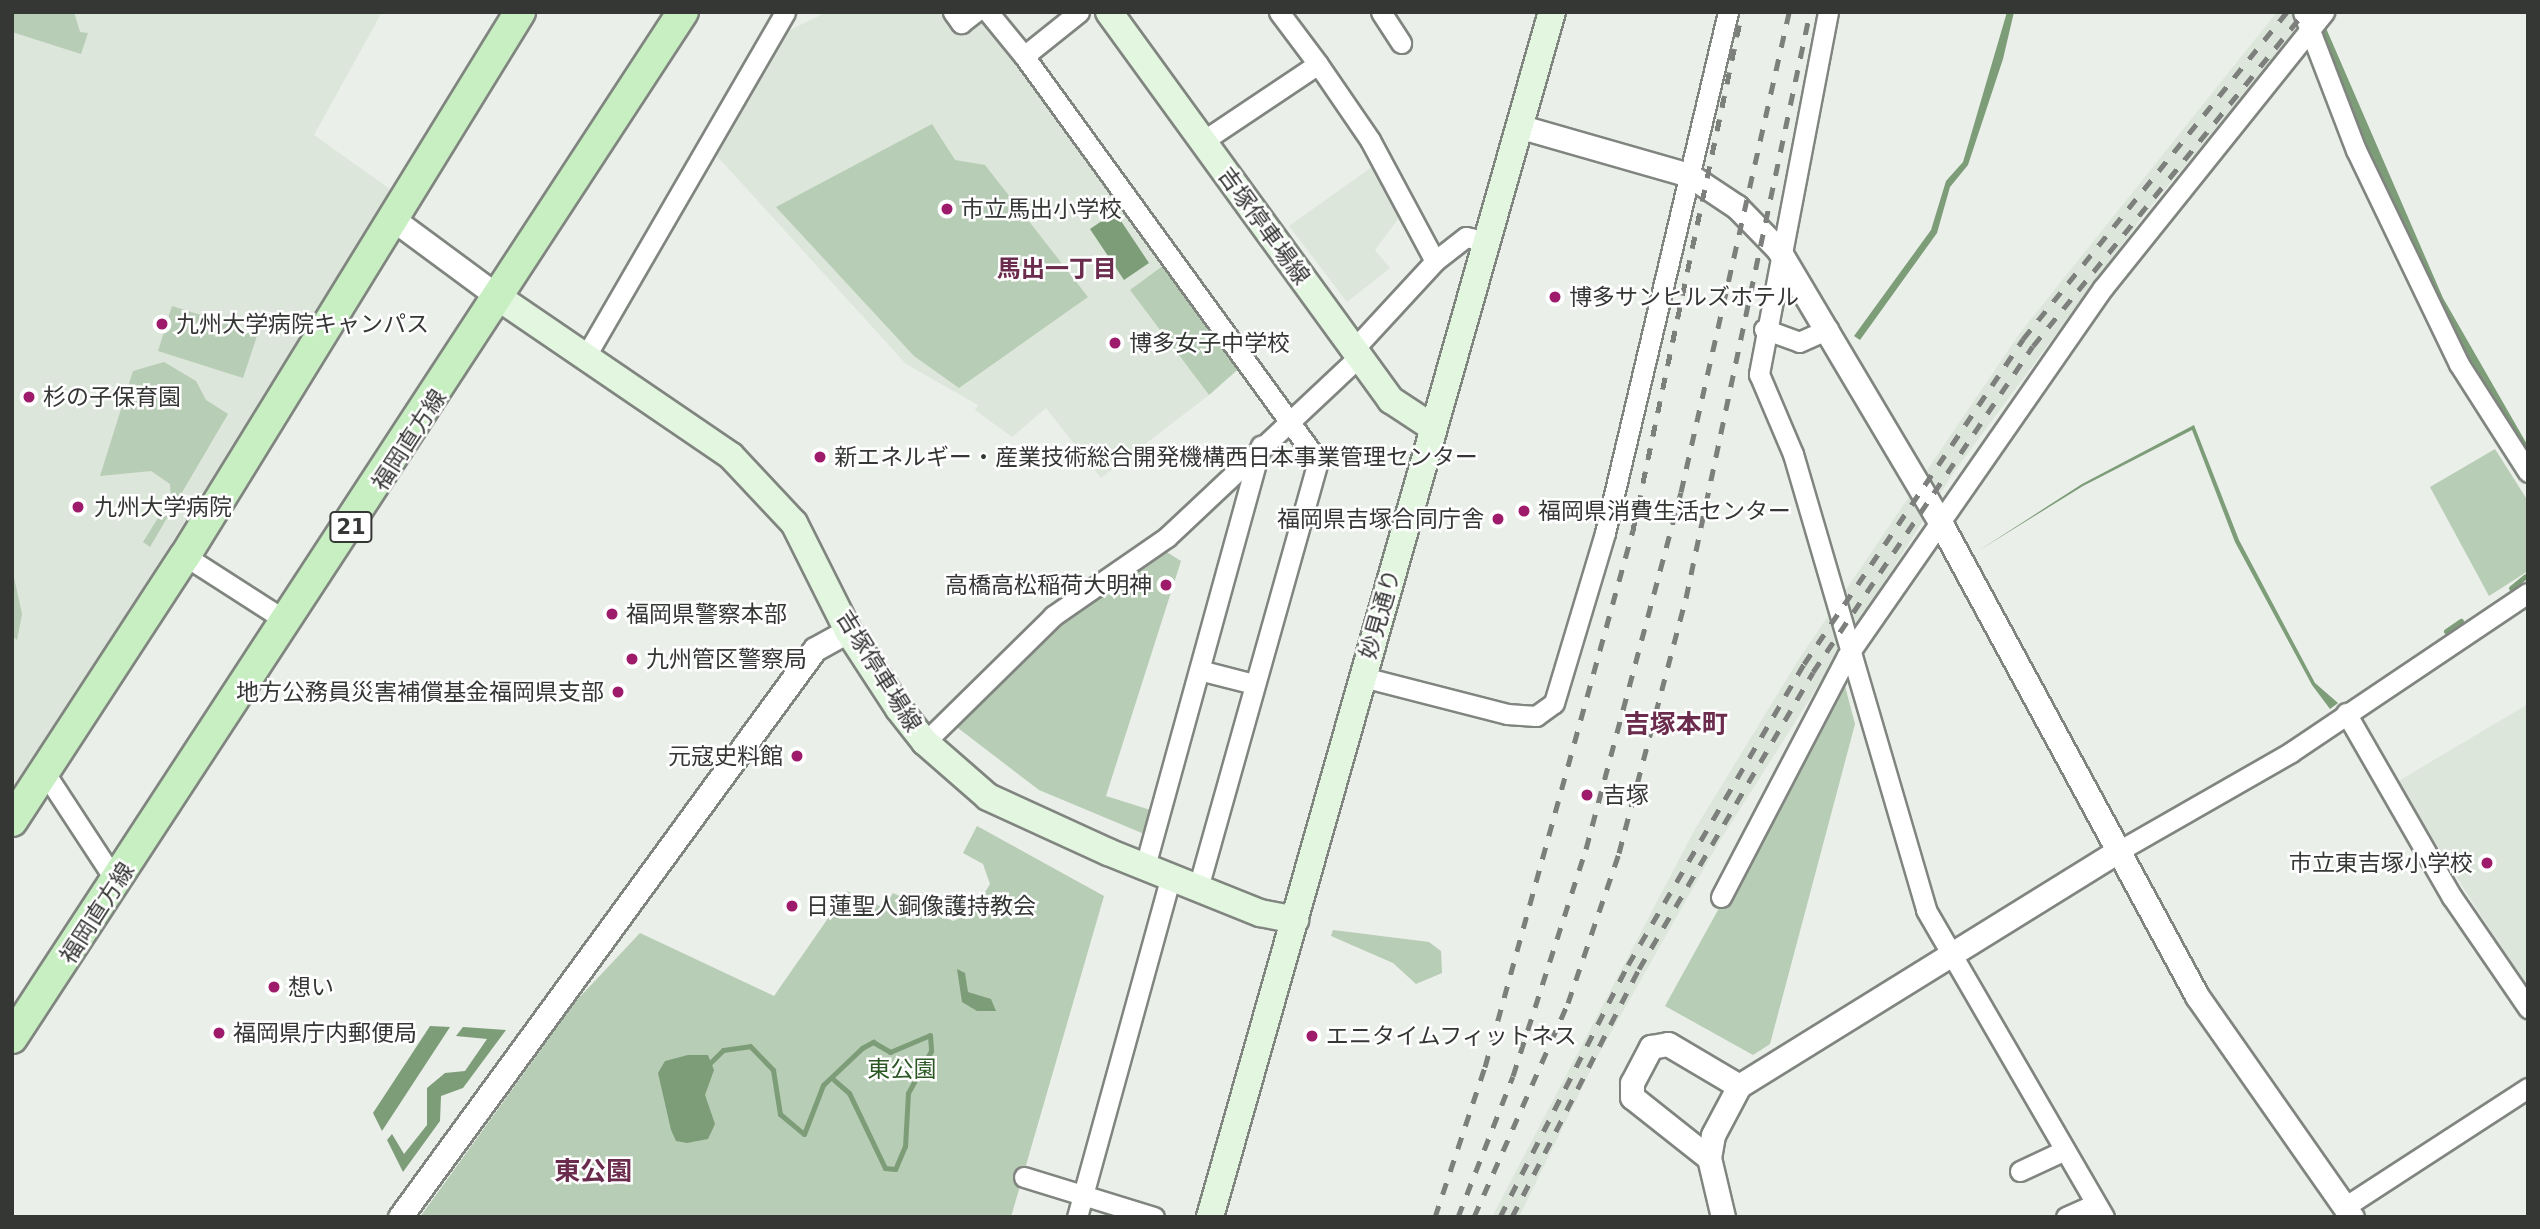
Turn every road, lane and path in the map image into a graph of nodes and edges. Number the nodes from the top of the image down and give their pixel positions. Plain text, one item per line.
1 (520, 12) edge
2 (683, 12) edge
3 (785, 12) edge
4 (953, 12) edge
5 (975, 12) edge
6 (988, 12) edge
7 (1079, 12) edge
8 (1109, 12) edge
9 (1279, 12) edge
10 (1381, 12) edge
11 (1552, 12) edge
12 (1728, 12) edge
13 (1828, 12) edge
14 (2324, 12) edge
15 (2305, 21) edge
16 (1401, 43) dead end
17 (1024, 56) junction
18 (1318, 64) junction
19 (1518, 126) junction
20 (1203, 141) junction
21 (1689, 175) junction
22 (393, 219) junction
23 (1485, 241) junction
24 (1779, 249) junction
25 (1436, 261) junction
26 (501, 299) junction
27 (1764, 329) junction
28 (1828, 329) junction
29 (587, 354) junction
30 (1356, 354) junction
31 (1290, 419) junction
32 (1432, 427) junction
33 (1261, 446) junction
34 (2528, 471) edge
35 (1940, 522) junction
36 (184, 556) junction
37 (2528, 593) edge
38 (288, 622) junction
39 (848, 631) junction
40 (1847, 656) junction
41 (1203, 671) junction
42 (1363, 677) junction
43 (1254, 684) junction
44 (2346, 713) junction
45 (925, 741) junction
46 (45, 773) junction
47 (12, 821) edge
48 (2115, 853) junction
49 (1145, 866) junction
50 (1171, 876) junction
51 (117, 883) junction
52 (1198, 887) junction
53 (1721, 897) dead end
54 (1295, 920) junction
55 (1950, 952) junction
56 (2528, 1008) edge
57 (12, 1038) edge
58 (1739, 1086) junction
59 (2528, 1088) edge
60 (2063, 1151) junction
61 (1709, 1158) junction
62 (2020, 1171) dead end
63 (1024, 1177) dead end
64 (1083, 1195) junction
65 (2099, 1210) edge
66 (2349, 1212) edge
67 (400, 1217) edge
68 (1077, 1217) edge
69 (1154, 1217) edge
70 (1210, 1217) edge
71 (1723, 1217) edge
72 (2066, 1217) edge

1 - 22 main road
2 - 26 main road, 福岡直方線 / 21
3 - 29 street
4 - 5 street
6 - 17 street
7 - 17 street
8 - 20 main road, 吉塚停車場線
9 - 18 street
10 - 16 street
11 - 19 main road, 妙見通り
12 - 21 street
13 - 24 street
14 - 15 street
15 - 34 street
15 - 35 street
17 - 31 street
18 - 20 street
18 - 25 street
19 - 21 street
19 - 23 main road, 妙見通り
20 - 30 main road, 吉塚停車場線
21 - 24 street
21 - 42 street
22 - 26 street
22 - 36 main road
23 - 25 street
23 - 32 main road, 妙見通り
24 - 27 street
24 - 28 street
25 - 30 street
26 - 29 main road, 吉塚停車場線
26 - 38 main road, 福岡直方線 / 21
27 - 28 street
27 - 40 street
28 - 35 street
29 - 39 main road, 吉塚停車場線
30 - 31 street
30 - 32 main road, 吉塚停車場線
31 - 33 street
31 - 43 street
32 - 42 main road, 妙見通り
33 - 41 street
33 - 45 street
35 - 40 street
35 - 48 street
36 - 38 street
36 - 46 main road
37 - 44 street
38 - 51 main road, 福岡直方線 / 21
39 - 45 main road, 吉塚停車場線
39 - 67 street
40 - 53 street
40 - 55 street
41 - 43 street
41 - 49 street
42 - 54 main road, 妙見通り
43 - 52 street
44 - 48 street
44 - 56 street
45 - 49 main road, 吉塚停車場線
46 - 47 main road
46 - 51 street
48 - 55 street
48 - 66 street
49 - 50 main road, 吉塚停車場線
50 - 52 main road, 吉塚停車場線
50 - 64 street
51 - 57 main road, 福岡直方線 / 21
52 - 54 main road, 吉塚停車場線
54 - 70 main road, 妙見通り
55 - 58 street
55 - 60 street
58 - 61 street
58 - 61 street
59 - 66 street
60 - 62 street
60 - 65 street
61 - 71 street
63 - 64 street
64 - 68 street
64 - 69 street
65 - 72 street

